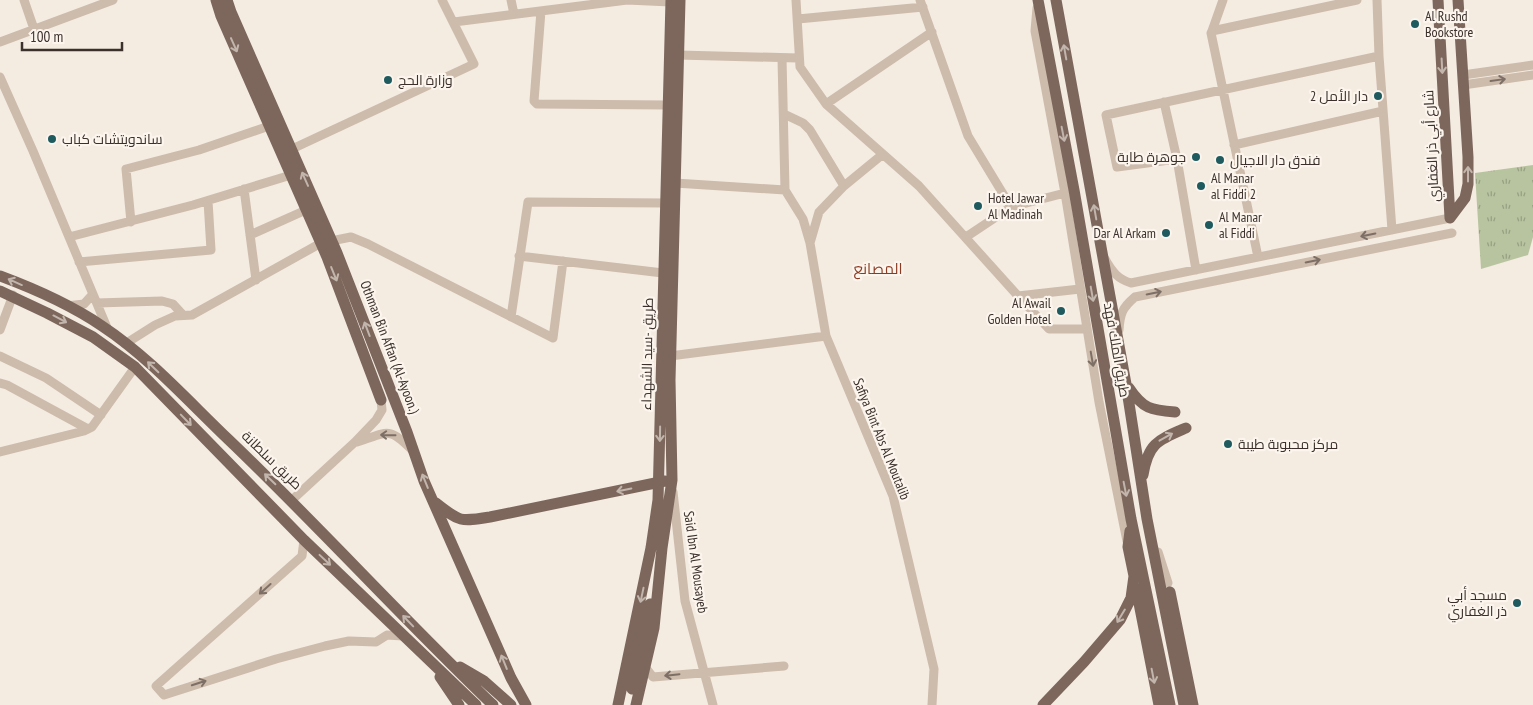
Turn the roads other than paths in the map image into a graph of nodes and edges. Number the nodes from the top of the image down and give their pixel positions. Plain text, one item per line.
1 (24, 0) edge
2 (216, 0) edge
3 (227, 0) edge
4 (442, 0) edge
5 (511, 0) edge
6 (548, 0) edge
7 (796, 0) edge
8 (1038, 0) edge
9 (1056, 0) edge
10 (1223, 0) edge
11 (1356, 0) edge
12 (1378, 0) edge
13 (1438, 0) edge
14 (1458, 0) edge
15 (107, 1) edge
16 (674, 1) edge
17 (922, 3) edge
18 (545, 10) junction
19 (514, 14) junction
20 (798, 19) junction
21 (454, 22) junction
22 (34, 29) junction
23 (1212, 31) junction
24 (932, 32) junction
25 (0, 42) edge
26 (678, 55) junction
27 (1379, 56) junction
28 (782, 58) junction
29 (798, 58) junction
30 (1533, 65) edge
31 (1533, 75) edge
32 (0, 77) edge
33 (1463, 80) junction
34 (1222, 90) junction
35 (3, 93) edge
36 (1164, 102) junction
37 (826, 104) junction
38 (668, 105) junction
39 (1383, 111) junction
40 (784, 114) junction
41 (269, 126) junction
42 (1234, 145) junction
43 (292, 150) junction
44 (883, 154) junction
45 (1177, 159) junction
46 (291, 174) junction
47 (675, 183) junction
48 (844, 186) junction
49 (244, 189) junction
50 (785, 190) junction
51 (1065, 193) junction
52 (208, 201) junction
53 (665, 204) junction
54 (1011, 207) junction
55 (306, 210) junction
56 (1450, 218) junction
57 (131, 222) junction
58 (1392, 230) junction
59 (1452, 233) dead end
60 (250, 235) junction
61 (69, 237) junction
62 (966, 237) junction
63 (326, 242) junction
64 (810, 243) junction
65 (1103, 255) junction
66 (519, 256) junction
67 (1258, 257) junction
68 (563, 261) junction
69 (80, 262) junction
70 (1196, 270) junction
71 (663, 273) junction
72 (0, 276) edge
73 (256, 280) junction
74 (1080, 289) junction
75 (0, 291) edge
76 (13, 296) junction
77 (1018, 296) junction
78 (95, 298) junction
79 (66, 306) junction
80 (183, 315) junction
81 (511, 317) junction
82 (1086, 329) junction
83 (0, 330) edge
84 (108, 331) junction
85 (826, 336) junction
86 (1118, 338) junction
87 (125, 344) junction
88 (670, 356) junction
89 (0, 358) edge
90 (135, 368) junction
91 (0, 383) edge
92 (1126, 384) junction
93 (381, 400) joint
94 (1175, 412) dead end
95 (101, 415) junction
96 (1132, 421) junction
97 (1186, 428) dead end
98 (88, 429) junction
99 (1116, 433) junction
100 (1134, 438) junction
101 (355, 442) junction
102 (0, 452) edge
103 (415, 453) junction
104 (1117, 470) junction
105 (672, 480) junction
106 (658, 483) junction
107 (1142, 484) junction
108 (292, 500) junction
109 (434, 501) junction
110 (1131, 519) junction
111 (1147, 519) junction
112 (304, 540) junction
113 (1128, 547) junction
114 (662, 548) junction
115 (1134, 576) junction
116 (1168, 583) joint
117 (403, 636) junction
118 (442, 656) junction
119 (431, 663) junction
120 (784, 666) dead end
121 (645, 667) junction
122 (704, 671) junction
123 (459, 705) edge
124 (476, 705) edge
125 (494, 705) edge
126 (511, 705) edge
127 (526, 705) edge
128 (618, 705) edge
129 (629, 705) edge
130 (636, 705) edge
131 (713, 705) edge
132 (932, 705) edge
133 (1042, 705) edge
134 (1159, 705) edge
135 (1170, 705) edge
136 (1184, 705) edge
137 (1193, 705) edge

1 - 22 street
2 -> 41 main road, Othman Bin Affan (Al-Ayoon.)
3 - 43 main road, Othman Bin Affan (Al-Ayoon.)
4 - 21 street
5 - 19 street
6 - 18 street
7 - 20 street
8 - 51 street
8 -> 99 main road, طريق الملك فهد
65 -> 9 main road, طريق الملك فهد
10 - 23 street
11 - 23 street
12 - 27 street
13 -> 56 main road, شارع أبي ذر الغفاري
14 - 33 main road, شارع أبي ذر الغفاري
15 - 22 street
16 - 18 street
16 - 26 main road, طريق -سيد الشهداء
16 - 38 main road, طريق -سيد الشهداء
17 - 20 street
17 - 24 street
18 - 19 street
18 - 38 street
19 - 21 street
20 - 29 street
21 - 43 street
22 - 25 street
23 - 34 street
24 - 37 street
24 - 54 street
26 - 28 street
26 - 47 main road, طريق -سيد الشهداء
27 - 34 street
27 - 39 street
28 - 29 street
28 - 40 street
29 - 37 street
30 - 33 street
33 -> 31 street
32 - 35 street
56 -> 33 main road, شارع أبي ذر الغفاري
34 - 36 street
34 - 42 street
35 - 61 street
36 - 45 street
36 - 45 street
37 - 44 street
38 - 53 main road, طريق -سيد الشهداء
39 - 42 street
39 - 58 street
40 - 48 street
40 - 50 street
41 - 46 main road, Othman Bin Affan (Al-Ayoon.)
41 - 57 street
42 - 67 street
63 -> 43 main road, Othman Bin Affan (Al-Ayoon.)
44 - 48 street
44 - 62 street
45 - 70 street
46 - 49 street
46 - 55 main road, Othman Bin Affan (Al-Ayoon.)
47 - 50 street
47 - 88 main road, طريق -سيد الشهداء
48 - 64 street
49 - 52 street
49 - 60 street
50 - 64 street, Safiya Bint Abs Al Moutalib
51 - 54 street
51 - 74 street
52 - 57 street
52 - 69 street
53 - 66 street
53 - 71 main road, طريق -سيد الشهداء
54 - 62 street
55 - 60 street
55 - 63 main road, Othman Bin Affan (Al-Ayoon.)
56 - 58 street
57 - 61 street
58 -> 67 street
86 -> 59 street
60 - 73 street
61 - 69 street
62 - 77 street
63 - 73 street
63 - 81 street
63 -> 93 main road, Othman Bin Affan (Al-Ayoon.)
103 -> 63 main road, Othman Bin Affan (Al-Ayoon.)
64 - 85 street, Safiya Bint Abs Al Moutalib
65 - 70 street
65 - 86 main road, طريق الملك فهد
66 - 68 street
66 - 81 street
67 - 70 street
68 - 71 street
68 - 81 street
69 - 78 street
71 -> 106 main road, طريق -سيد الشهداء
79 -> 72 main road, طريق سلطانة
73 - 80 street
74 - 77 street
74 - 82 street
75 - 76 main road
76 - 83 street
76 -> 90 main road
77 - 82 street
78 - 79 street
78 - 80 street
78 - 84 street
79 - 84 main road, طريق سلطانة
80 - 87 street
82 -> 104 street
84 - 87 main road, طريق سلطانة
85 - 88 street
85 - 132 street, Safiya Bint Abs Al Moutalib
86 - 92 main road, طريق الملك فهد
108 -> 87 main road, طريق سلطانة
88 - 105 main road, طريق -سيد الشهداء
89 - 95 street
90 - 95 street
90 -> 112 main road
91 - 98 street
92 - 94 main road
92 - 96 main road, طريق الملك فهد
93 - 101 street
95 - 98 street
96 - 99 main road
96 - 100 main road, طريق الملك فهد
107 -> 97 main road
98 - 102 street
99 - 100 main road
99 - 104 main road, طريق الملك فهد
100 - 107 main road, طريق الملك فهد
103 -> 101 street
101 - 108 street
109 -> 103 main road, Othman Bin Affan (Al-Ayoon.)
104 -> 110 main road, طريق الملك فهد
104 - 113 street
105 - 106 main road
105 - 114 main road, طريق -سيد الشهداء
105 - 122 street, Said Ibn Al Mousayeb
106 -> 109 main road
106 -> 128 main road, طريق -سيد الشهداء
107 - 111 main road, طريق الملك فهد
118 -> 108 main road, طريق سلطانة
127 -> 109 main road, Othman Bin Affan (Al-Ayoon.)
110 - 113 main road
110 - 135 main road, طريق الملك فهد
111 - 116 street
111 - 136 main road, طريق الملك فهد
112 -> 117 main road
112 -> 117 street
113 - 115 main road
114 - 121 main road, طريق -سيد الشهداء
114 - 129 main road
115 -> 133 main road
115 -> 134 main road
116 - 137 main road
117 - 119 main road
118 - 125 main road, طريق سلطانة
118 - 126 main road
119 - 123 main road
119 - 124 main road
120 - 122 street
122 -> 121 street
121 - 130 main road, طريق -سيد الشهداء
122 - 131 street, Said Ibn Al Mousayeb

